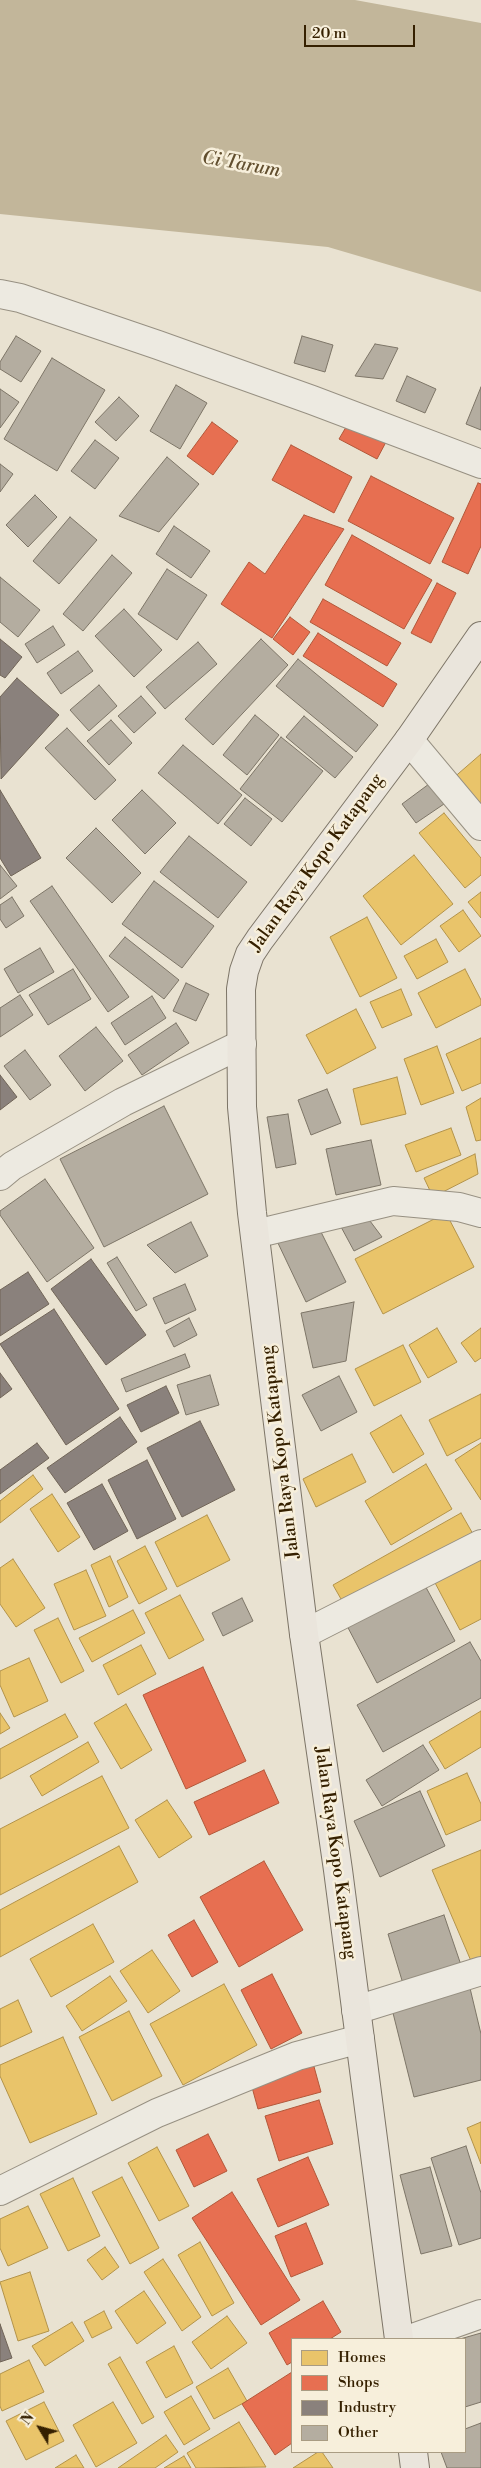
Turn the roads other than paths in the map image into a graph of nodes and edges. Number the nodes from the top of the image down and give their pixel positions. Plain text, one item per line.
1 (0, 294) edge
2 (481, 464) edge
3 (481, 636) edge
4 (409, 740) junction
5 (481, 826) edge
6 (242, 1044) junction
7 (4, 1164) edge
8 (481, 1213) edge
9 (255, 1234) junction
10 (481, 1544) edge
11 (304, 1634) junction
12 (481, 1971) edge
13 (356, 2010) junction
14 (360, 2039) junction
15 (0, 2191) edge
16 (481, 2314) edge
17 (399, 2338) edge
18 (413, 2338) edge
19 (413, 2453) edge
20 (415, 2468) edge

1 - 2 street
3 - 4 main road, Jalan Raya Kopo Katapang
4 - 5 street
4 - 6 main road, Jalan Raya Kopo Katapang
6 - 7 street
6 - 9 main road, Jalan Raya Kopo Katapang
8 - 9 street
9 - 11 main road, Jalan Raya Kopo Katapang
10 - 11 street
11 - 13 main road, Jalan Raya Kopo Katapang
12 - 13 street
13 - 14 main road, Jalan Raya Kopo Katapang
14 - 15 street
14 - 17 main road, Jalan Raya Kopo Katapang
16 - 18 street
19 - 20 main road

